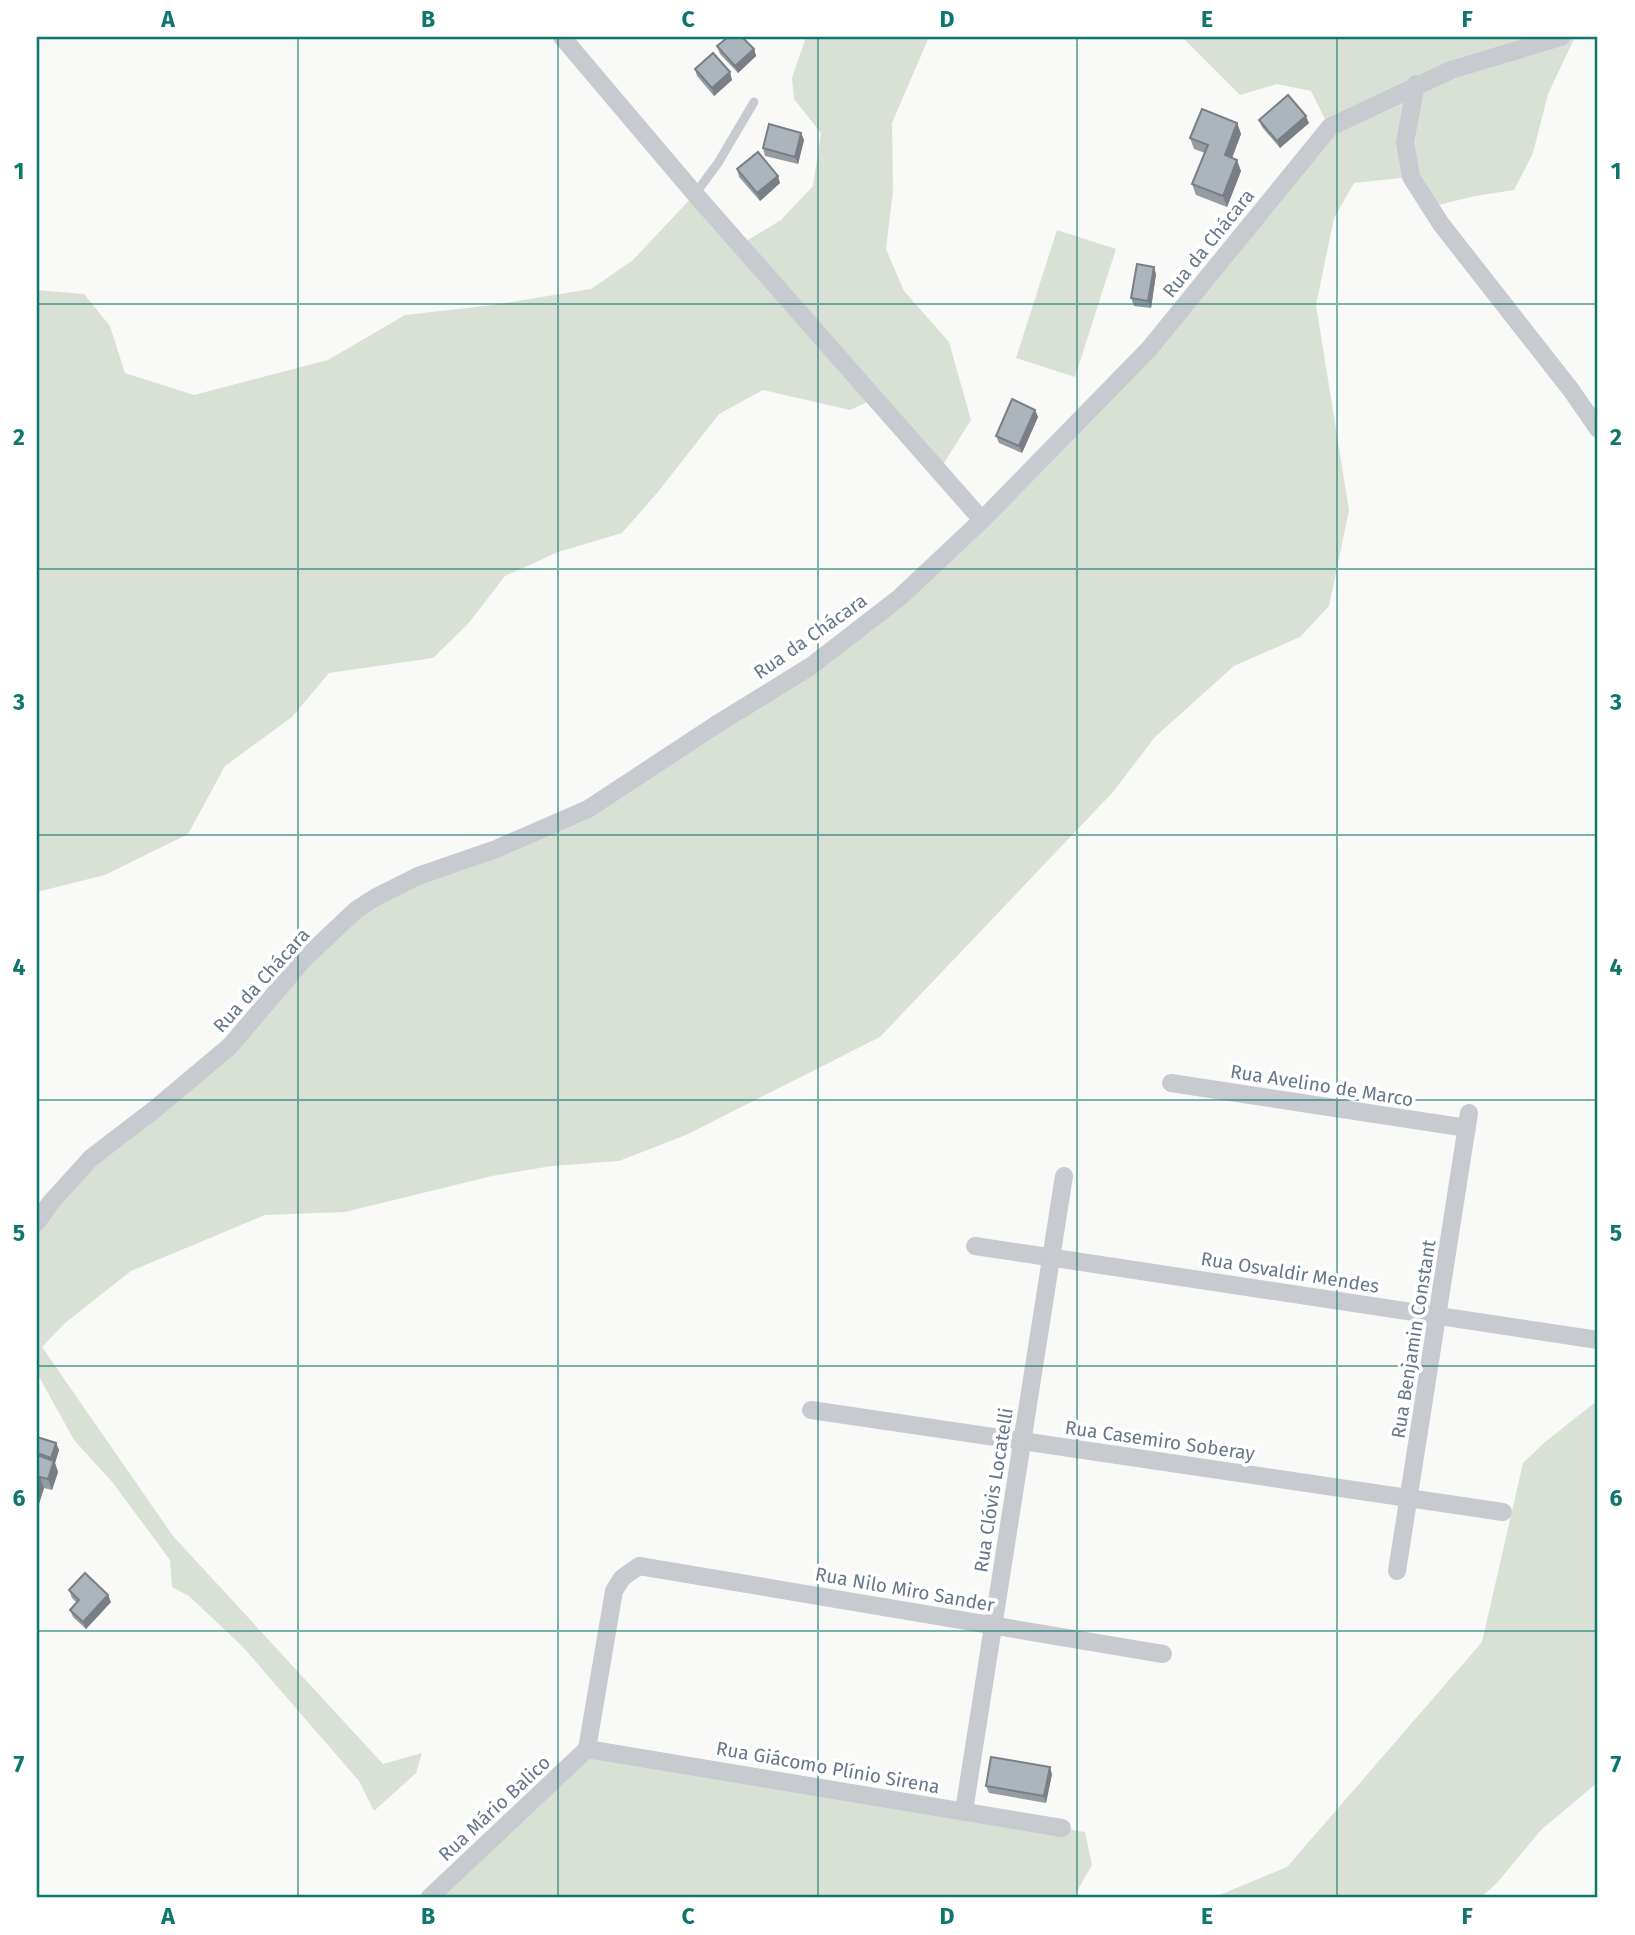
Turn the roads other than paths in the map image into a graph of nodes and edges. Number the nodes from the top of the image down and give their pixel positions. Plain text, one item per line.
1 (562, 37) edge
2 (1561, 37) edge
3 (1530, 42) edge
4 (1416, 85) junction
5 (754, 102) dead end
6 (695, 194) junction
7 (1598, 429) edge
8 (982, 520) junction
9 (1171, 1083) dead end
10 (1468, 1120) joint
11 (1063, 1176) dead end
12 (37, 1222) edge
13 (975, 1246) dead end
14 (1051, 1257) junction
15 (1437, 1316) junction
16 (1598, 1340) edge
17 (811, 1410) dead end
18 (1022, 1441) junction
19 (1409, 1498) junction
20 (1503, 1511) dead end
21 (1397, 1571) dead end
22 (993, 1625) junction
23 (1163, 1654) dead end
24 (587, 1749) junction
25 (964, 1811) junction
26 (1062, 1828) dead end
27 (429, 1898) edge

1 - 6 street
2 - 3 street, Rua da Chácara
3 - 4 street, Rua da Chácara
4 - 7 street
4 - 8 street, Rua da Chácara
5 - 6 lane
6 - 8 street
8 - 12 street, Rua da Chácara
9 - 10 street, Rua Avelino de Marco
10 - 15 street, Rua Benjamin Constant
11 - 14 street, Rua Clóvis Locatelli
13 - 14 street, Rua Osvaldir Mendes
14 - 15 street, Rua Osvaldir Mendes
14 - 18 street, Rua Clóvis Locatelli
15 - 16 street, Rua Osvaldir Mendes
15 - 19 street, Rua Benjamin Constant
17 - 18 street, Rua Casemiro Soberay
18 - 19 street, Rua Casemiro Soberay
18 - 22 street, Rua Clóvis Locatelli
19 - 20 street, Rua Casemiro Soberay
19 - 21 street, Rua Benjamin Constant
22 - 23 street, Rua Nilo Miro Sander
22 - 24 street, Rua Nilo Miro Sander
22 - 25 street, Rua Clóvis Locatelli
24 - 25 street, Rua Giácomo Plínio Sirena
24 - 27 street, Rua Mário Balico
25 - 26 street, Rua Giácomo Plínio Sirena

